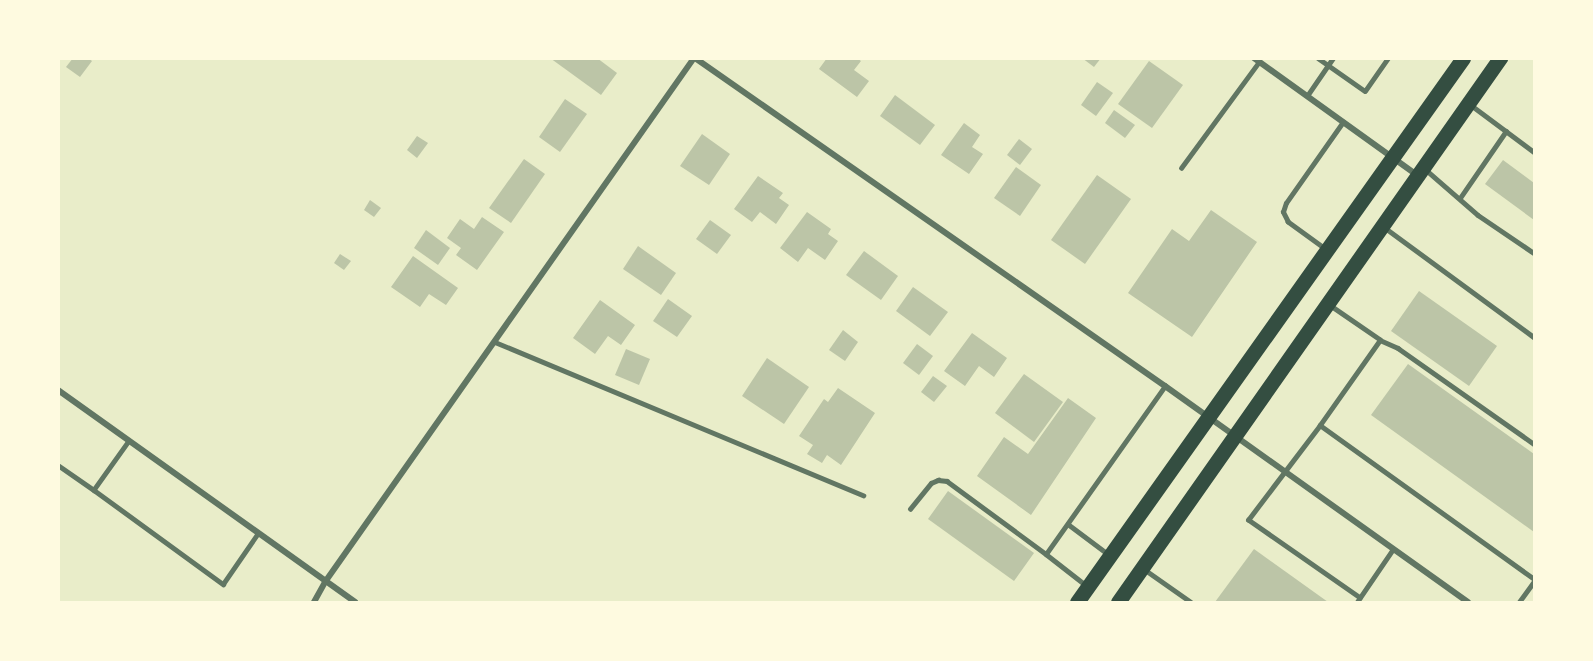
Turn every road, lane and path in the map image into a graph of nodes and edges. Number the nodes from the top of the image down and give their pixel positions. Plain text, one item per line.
1 (695, 58) edge
2 (1318, 58) edge
3 (1333, 58) edge
4 (1388, 58) edge
5 (1463, 58) edge
6 (1500, 58) edge
7 (1256, 60) edge
8 (1328, 66) junction
9 (1307, 96) junction
10 (1468, 103) junction
11 (1344, 122) junction
12 (1506, 131) junction
13 (1534, 152) edge
14 (1393, 157) junction
15 (1181, 168) dead end
16 (1420, 172) junction
17 (1460, 198) junction
18 (1382, 225) junction
19 (1327, 250) junction
20 (1534, 253) edge
21 (1327, 303) junction
22 (1534, 337) edge
23 (1380, 340) junction
24 (495, 342) junction
25 (1165, 386) junction
26 (58, 390) edge
27 (1208, 417) junction
28 (1320, 425) junction
29 (1234, 435) junction
30 (129, 441) junction
31 (1534, 444) edge
32 (58, 465) edge
33 (1285, 472) junction
34 (94, 490) junction
35 (863, 495) dead end
36 (910, 509) dead end
37 (1068, 524) junction
38 (258, 533) junction
39 (1393, 549) junction
40 (1046, 554) junction
41 (1111, 555) junction
42 (1142, 567) junction
43 (1534, 580) edge
44 (325, 582) junction
45 (1088, 587) junction
46 (1358, 600) edge
47 (1190, 602) edge
48 (314, 603) edge
49 (355, 603) edge
50 (1077, 603) edge
51 (1118, 603) edge
52 (1468, 603) edge
53 (1519, 603) edge

1 - 24 street
1 - 25 street
2 - 8 lane
3 - 8 lane
4 - 8 lane
5 - 14 main road
6 - 10 main road
7 - 9 street
7 - 15 lane
8 - 9 lane
9 - 11 street
10 - 12 lane
10 - 16 main road
11 - 14 street
11 - 19 lane
12 - 13 lane
12 - 17 lane
14 - 16 street
14 - 19 main road
16 - 17 lane
16 - 18 main road
17 - 20 lane
18 - 21 main road
18 - 22 lane
19 - 27 main road
21 - 23 lane
21 - 29 main road
23 - 28 lane
23 - 31 lane
24 - 35 lane
24 - 44 street
25 - 27 street
25 - 37 lane
26 - 30 street
27 - 29 street
27 - 41 main road
28 - 33 lane
28 - 43 lane
29 - 33 street
29 - 42 main road
30 - 34 lane
30 - 38 street
32 - 34 lane
33 - 39 street
33 - 46 lane
34 - 38 lane
36 - 40 lane
37 - 40 lane
37 - 41 lane
38 - 44 street
39 - 46 lane
39 - 52 street
40 - 45 lane
41 - 45 main road
42 - 47 lane
42 - 51 main road
43 - 53 lane
44 - 48 street
44 - 49 street
45 - 50 main road

